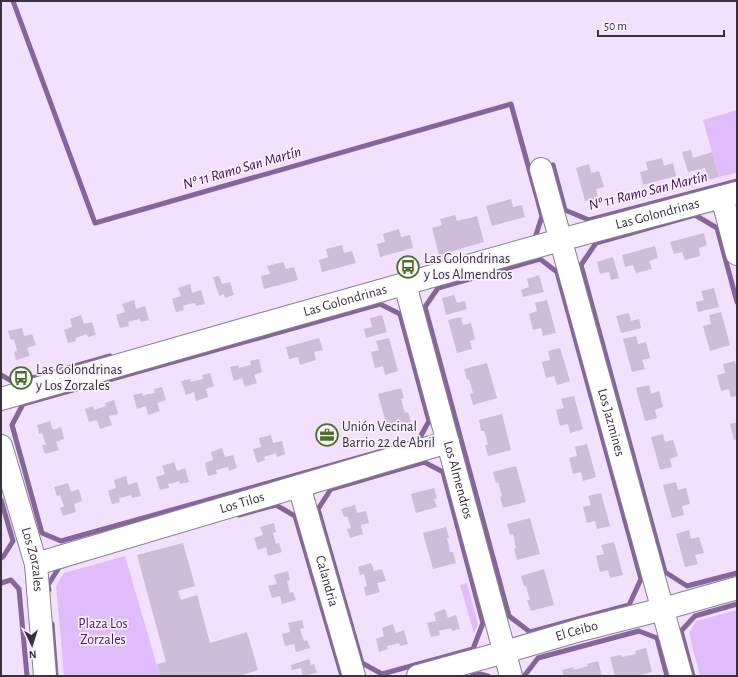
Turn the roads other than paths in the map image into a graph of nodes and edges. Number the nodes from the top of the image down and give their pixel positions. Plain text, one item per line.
1 (541, 169) dead end
2 (729, 195) edge
3 (560, 240) junction
4 (737, 254) edge
5 (405, 284) junction
6 (1, 399) edge
7 (448, 442) junction
8 (1, 446) edge
9 (299, 486) junction
10 (36, 564) junction
11 (737, 588) edge
12 (662, 609) junction
13 (505, 652) junction
14 (45, 676) edge
15 (354, 676) edge
16 (418, 676) edge
17 (512, 676) edge
18 (681, 676) edge

1 - 3 street, Los Jazmines
2 - 3 street, Las Golondrinas
2 - 4 street
3 - 5 street, Las Golondrinas
3 - 12 street, Los Jazmines
5 - 6 street, Las Golondrinas
5 - 7 street, Los Almendros
7 - 9 street, Los Tilos
7 - 13 street, Los Almendros
8 - 10 street, Los Zorzales
9 - 10 street, Los Tilos
9 - 15 street, Calandria
10 - 14 street, Los Zorzales
11 - 12 street, El Ceibo
12 - 13 street, El Ceibo
12 - 18 street, Los Jazmines
13 - 16 street, El Ceibo
13 - 17 street, Los Almendros

